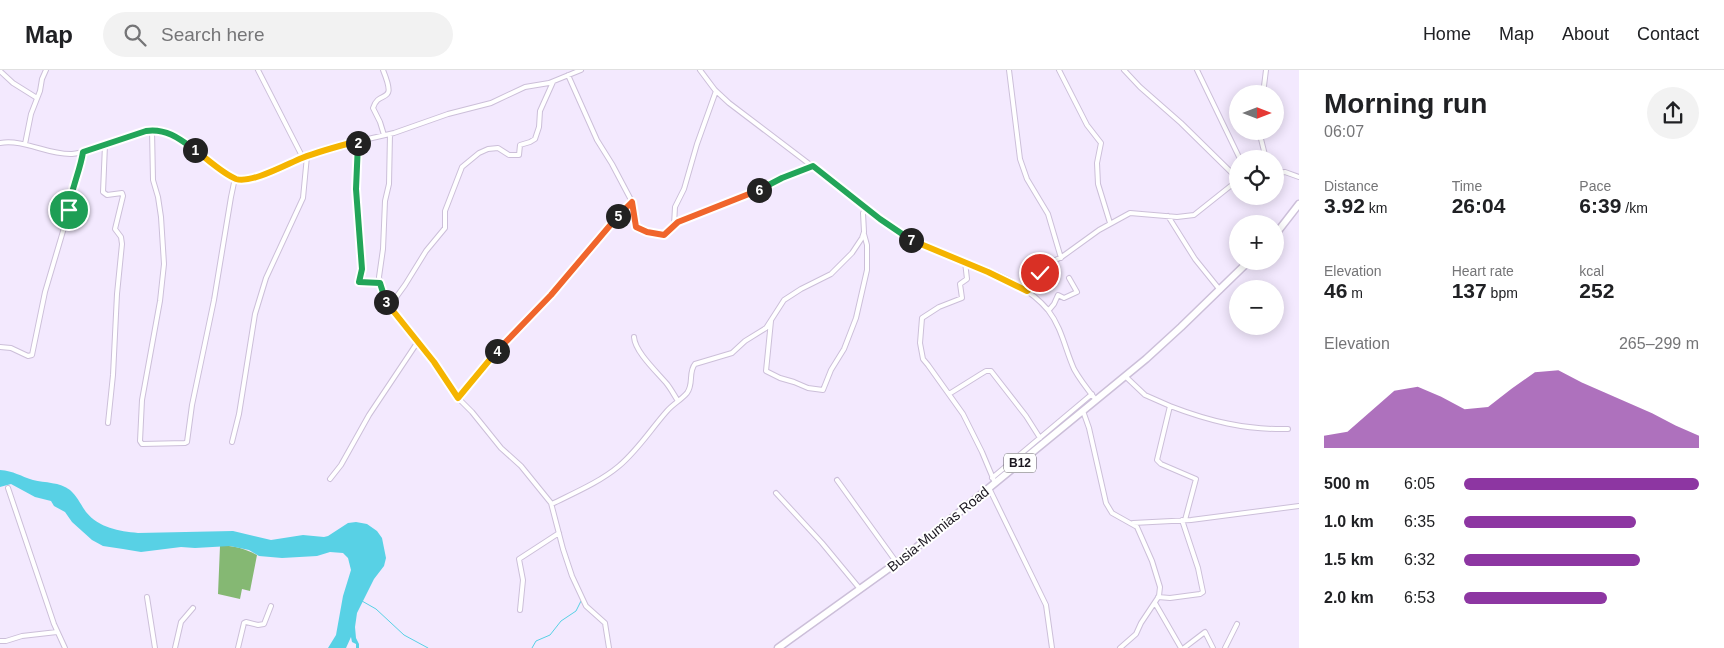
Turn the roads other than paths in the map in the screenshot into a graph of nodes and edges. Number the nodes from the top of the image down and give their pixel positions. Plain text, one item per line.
1 (46, 70) edge
2 (258, 70) edge
3 (383, 70) edge
4 (581, 70) edge
5 (700, 70) edge
6 (1009, 70) edge
7 (1059, 70) edge
8 (1124, 70) edge
9 (1196, 70) edge
10 (1266, 70) edge
11 (0, 71) edge
12 (568, 75) junction
13 (553, 82) junction
14 (1264, 85) edge
15 (716, 91) junction
16 (37, 98) junction
17 (152, 130) junction
18 (390, 134) junction
19 (384, 135) junction
20 (358, 141) junction
21 (0, 143) edge
22 (24, 144) junction
23 (105, 145) junction
24 (1236, 150) edge
25 (83, 152) junction
26 (305, 157) junction
27 (813, 166) junction
28 (1229, 170) edge
29 (1284, 172) edge
30 (1299, 177) edge
31 (236, 178) junction
32 (1229, 186) edge
33 (632, 202) junction
34 (1299, 204) edge
35 (866, 207) junction
36 (1168, 216) junction
37 (1284, 223) edge
38 (1110, 224) junction
39 (674, 225) junction
40 (864, 232) junction
41 (1061, 258) junction
42 (965, 262) junction
43 (1240, 270) edge
44 (1069, 278) dead end
45 (380, 283) junction
46 (1220, 290) junction
47 (1027, 291) junction
48 (389, 307) junction
49 (1049, 310) dead end
50 (771, 320) junction
51 (634, 337) dead end
52 (417, 343) junction
53 (0, 347) edge
54 (1125, 376) junction
55 (949, 394) junction
56 (1094, 397) junction
57 (458, 398) junction
58 (678, 401) junction
59 (1170, 406) junction
60 (1083, 411) junction
61 (108, 423) dead end
62 (1063, 423) junction
63 (1288, 429) dead end
64 (1040, 438) junction
65 (232, 442) dead end
66 (330, 479) dead end
67 (837, 480) dead end
68 (992, 483) junction
69 (8, 488) dead end
70 (776, 493) dead end
71 (552, 504) junction
72 (1299, 506) edge
73 (1184, 520) junction
74 (1132, 523) junction
75 (559, 533) junction
76 (896, 563) junction
77 (860, 589) junction
78 (147, 597) dead end
79 (1158, 597) junction
80 (1155, 603) junction
81 (271, 606) dead end
82 (193, 608) dead end
83 (520, 610) dead end
84 (1237, 624) dead end
85 (57, 632) junction
86 (0, 641) edge
87 (781, 647) edge
88 (65, 648) edge
89 (155, 648) edge
90 (175, 648) edge
91 (238, 648) edge
92 (609, 648) edge
93 (1052, 648) edge
94 (1120, 648) edge
95 (1182, 648) edge
96 (1213, 648) edge
97 (1225, 648) edge

1 - 16 street
2 - 26 street
3 - 19 street
4 - 12 street
5 - 15 street
6 - 41 street
7 - 38 street
8 - 28 street
9 - 24 street
10 - 14 street
11 - 16 street
12 - 13 street
12 - 33 street
13 - 18 street
13 - 48 street
15 - 27 street
15 - 39 street
16 - 22 street
17 - 23 street
17 - 31 street
17 - 31 street
18 - 19 street
18 - 45 street
19 - 20 street
20 - 26 street
20 - 45 street
21 - 22 street
22 - 25 street
23 - 25 street
23 - 61 street
25 - 53 street
26 - 31 street
26 - 65 street
27 - 35 street
27 - 39 street
29 - 30 street
32 - 36 street
33 - 39 street
33 - 57 street
34 - 37 highway
35 - 40 street
35 - 42 street
36 - 38 street
36 - 46 street
38 - 41 street
40 - 50 street
40 - 50 street
41 - 47 street
42 - 47 street
42 - 55 street
43 - 46 highway, Busia-Mumias Road / B12
44 - 49 street
45 - 48 street
46 - 54 highway, Busia-Mumias Road / B12
47 - 56 street
48 - 52 street
50 - 58 street
51 - 58 street
52 - 57 street
52 - 66 street
54 - 56 highway, Busia-Mumias Road / B12
54 - 59 street
55 - 64 street
55 - 68 street
56 - 60 highway, Busia-Mumias Road / B12
56 - 62 street
57 - 71 street
58 - 71 street
59 - 63 street
59 - 73 street
60 - 62 highway, Busia-Mumias Road / B12
60 - 74 street
62 - 64 street
62 - 68 highway, Busia-Mumias Road / B12
64 - 68 street
67 - 76 street
68 - 76 highway, Busia-Mumias Road / B12
68 - 93 street
69 - 85 street
70 - 77 street
71 - 75 street
72 - 73 street
73 - 74 street
73 - 79 street
74 - 79 street
75 - 83 street
75 - 92 street
76 - 77 highway, Busia-Mumias Road / B12
77 - 87 highway, Busia-Mumias Road / B12
78 - 89 street
79 - 80 street
80 - 94 street
80 - 95 street
81 - 91 street
82 - 90 street
84 - 97 street
85 - 86 street
85 - 88 street
95 - 96 street

